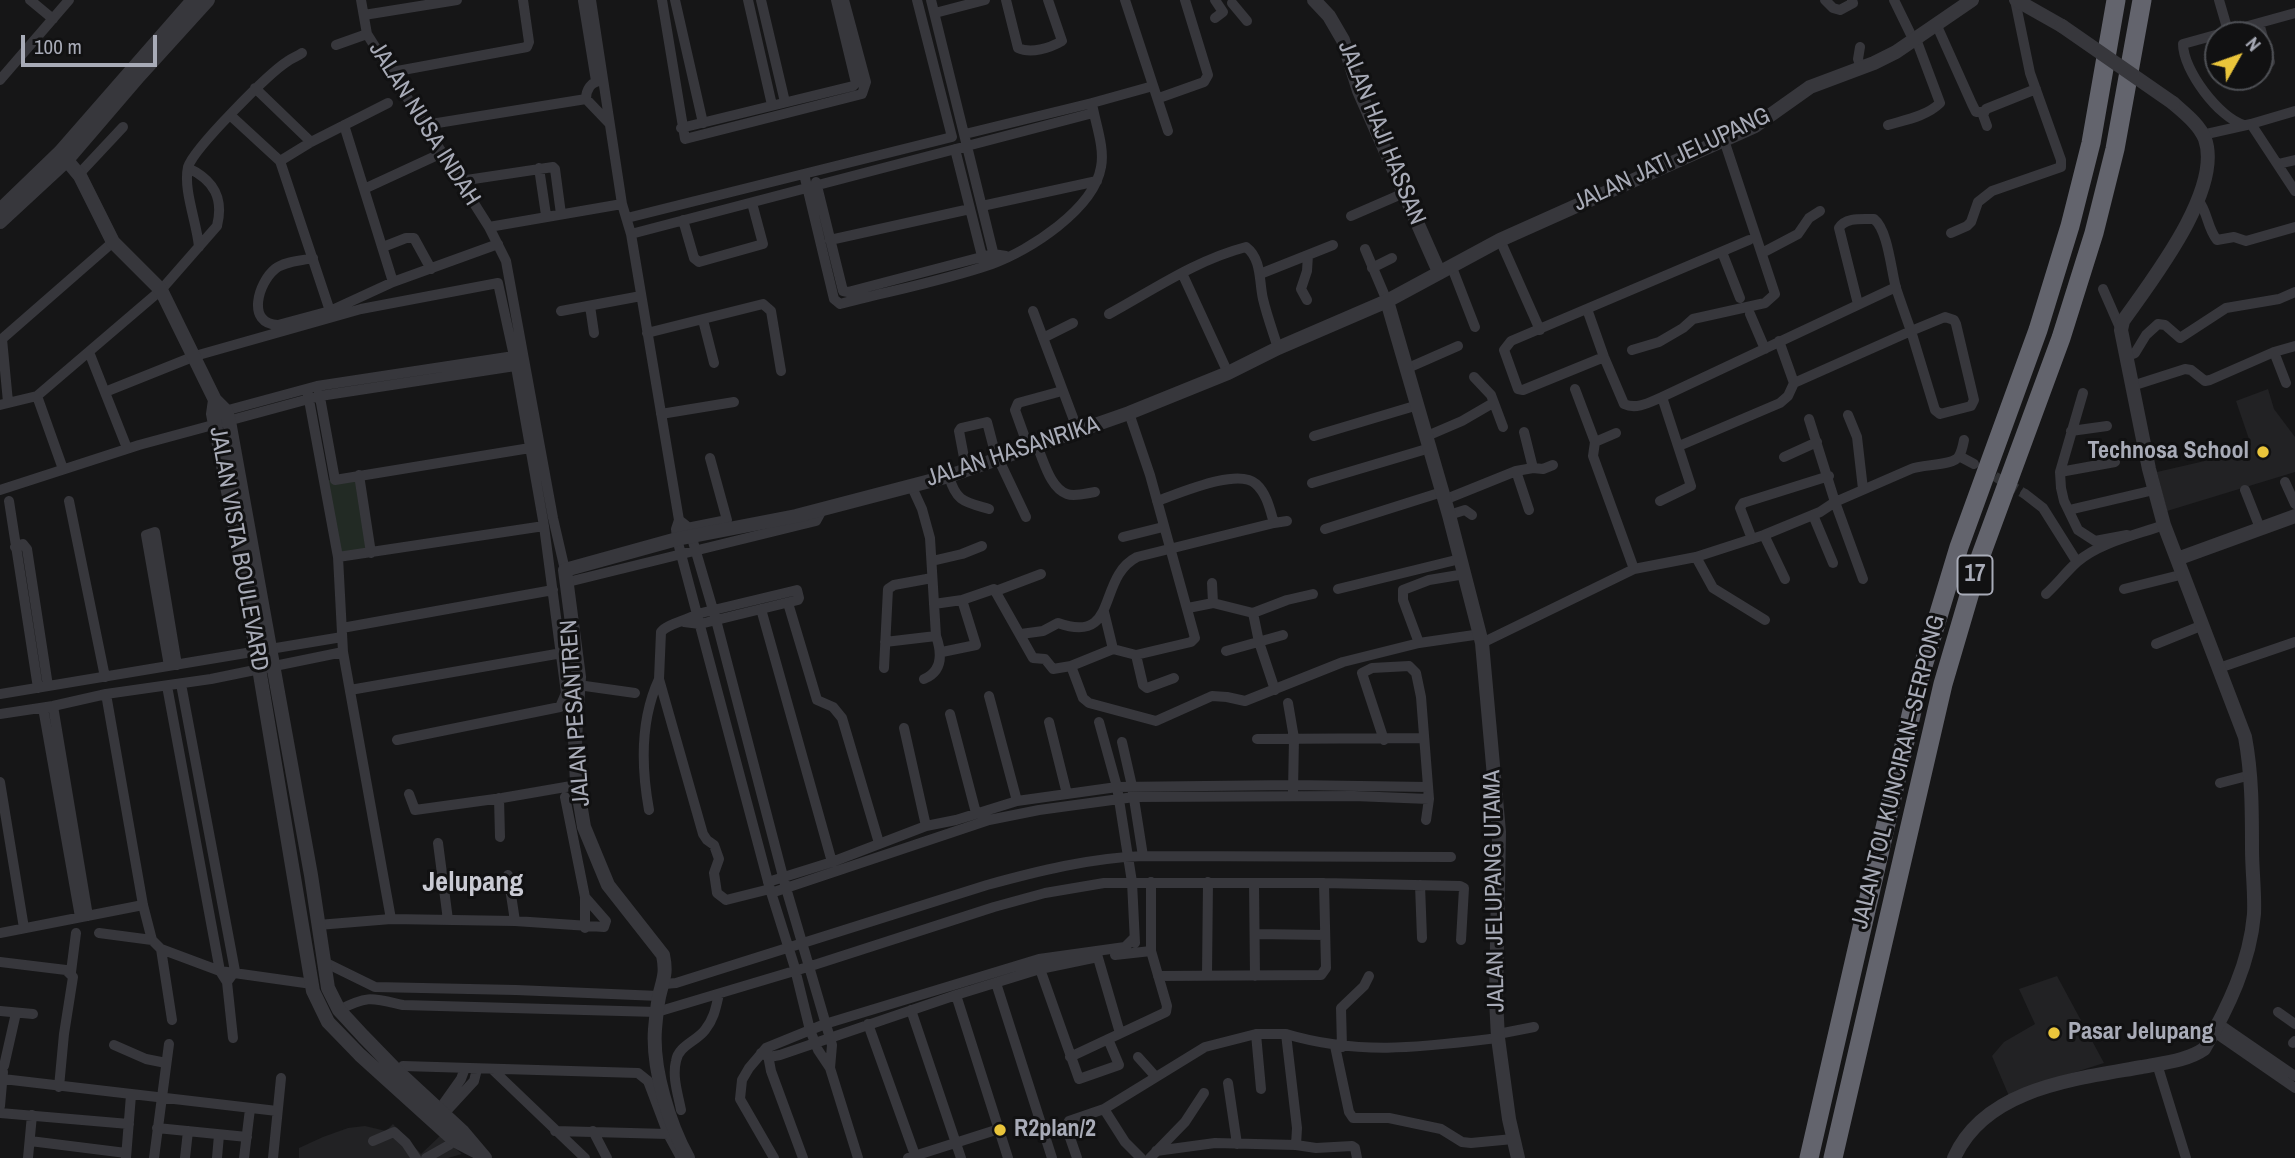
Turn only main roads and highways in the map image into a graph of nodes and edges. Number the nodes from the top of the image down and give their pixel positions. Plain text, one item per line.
1 (2116, 0) edge
2 (2142, 0) edge
3 (1809, 1158) edge
4 (1832, 1158) edge

1 - 3 highway, JALAN TOL KUNCIRAN–SERPONG / 17
2 - 4 highway, JALAN TOL KUNCIRAN–SERPONG / 17

